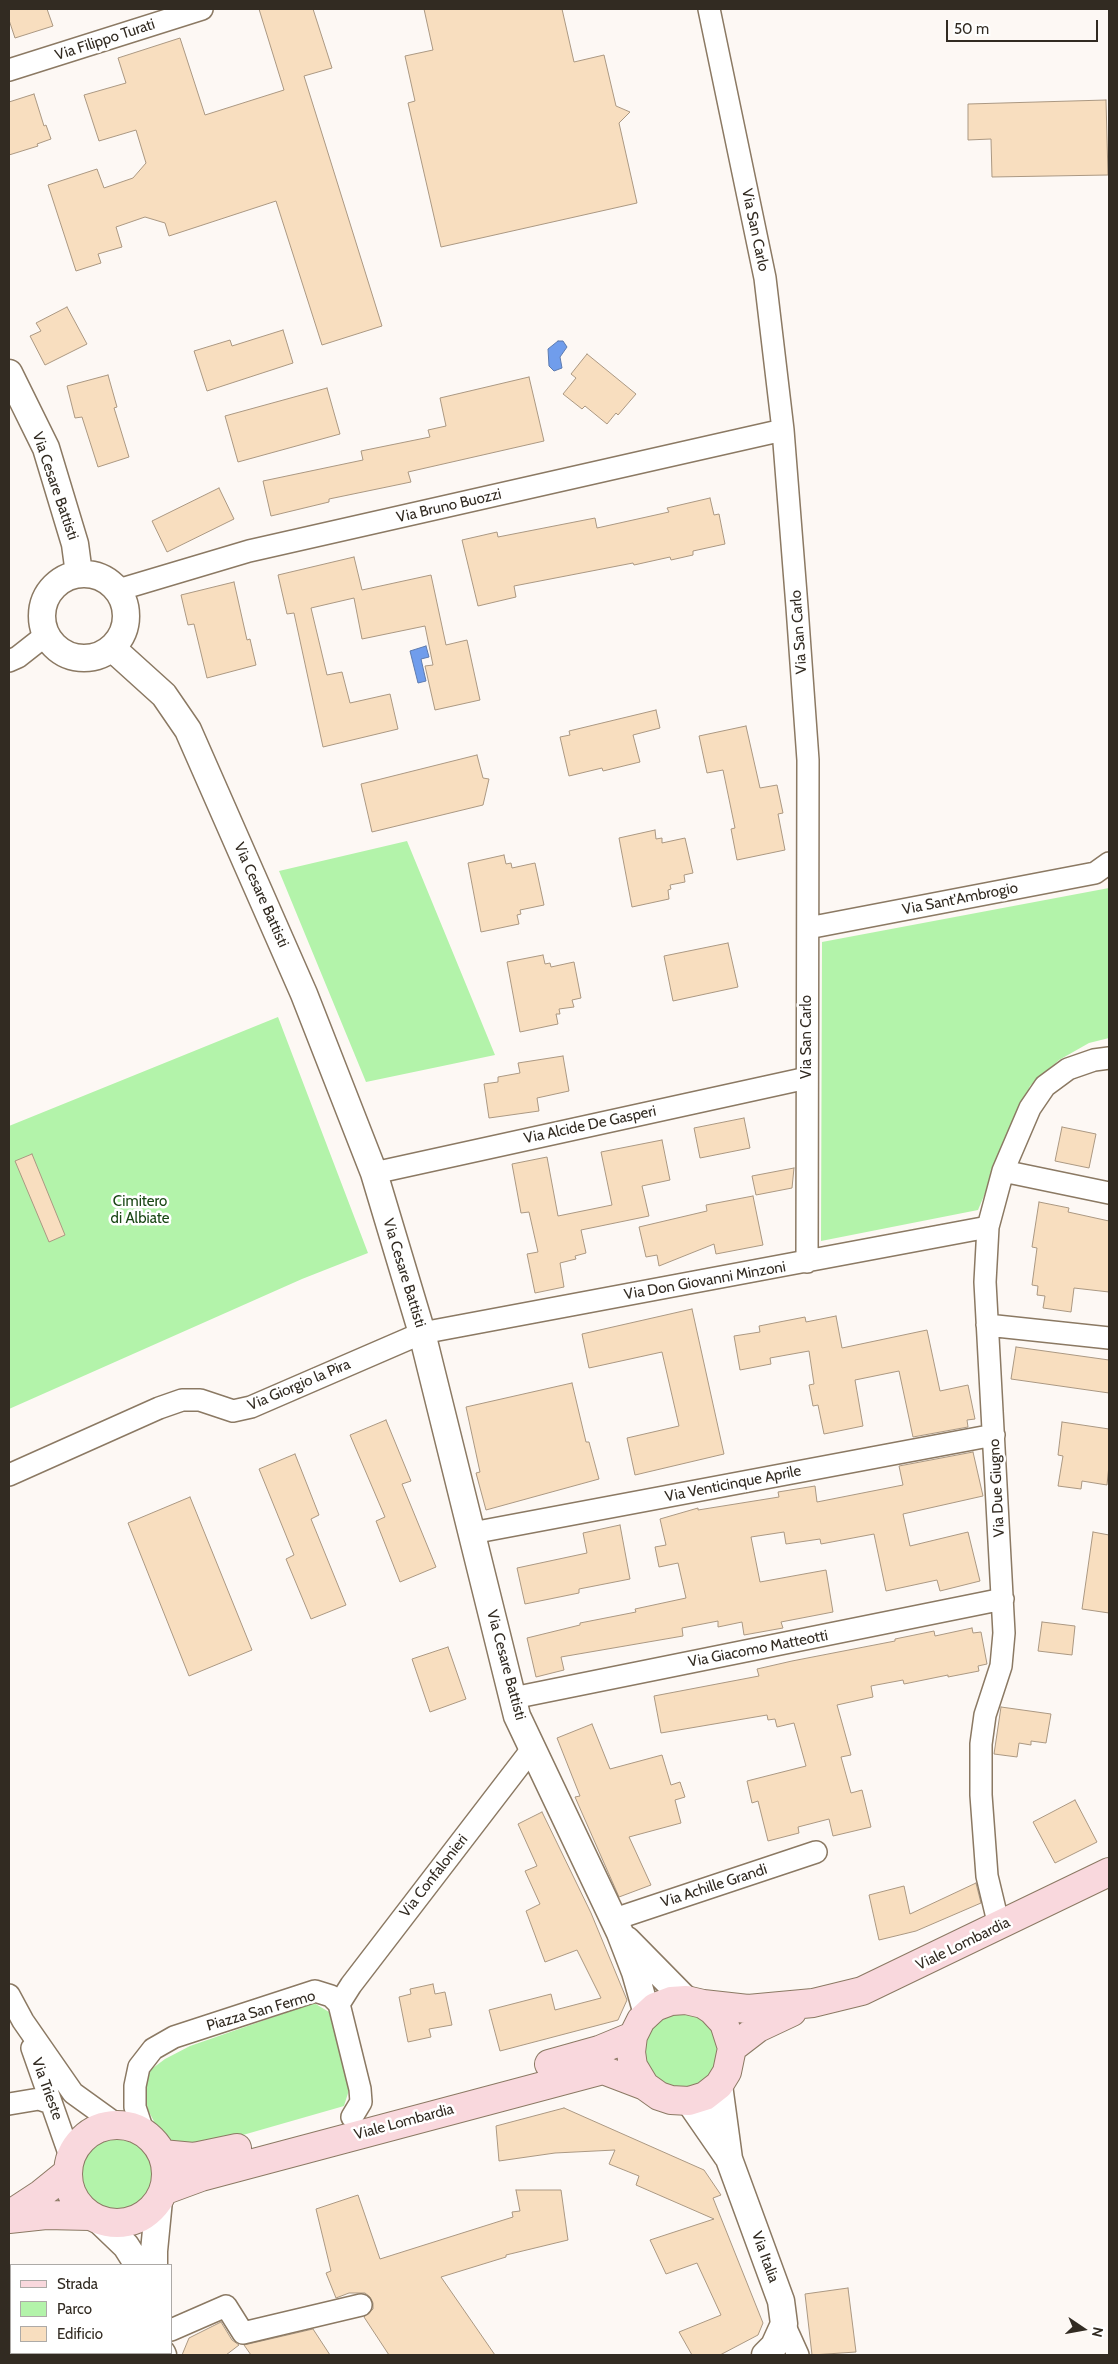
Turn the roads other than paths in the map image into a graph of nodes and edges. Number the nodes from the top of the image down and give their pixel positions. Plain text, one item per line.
1 (202, 9) edge
2 (709, 9) edge
3 (9, 70) edge
4 (9, 373) edge
5 (783, 430) junction
6 (80, 574) junction
7 (118, 590) junction
8 (46, 635) junction
9 (112, 648) junction
10 (9, 661) edge
11 (1109, 863) edge
12 (808, 928) junction
13 (1109, 1058) edge
14 (807, 1078) junction
15 (1003, 1171) junction
16 (374, 1173) junction
17 (1109, 1193) edge
18 (988, 1227) junction
19 (807, 1262) junction
20 (987, 1325) junction
21 (422, 1333) junction
22 (1109, 1338) edge
23 (994, 1435) junction
24 (9, 1475) edge
25 (472, 1533) junction
26 (1003, 1599) junction
27 (513, 1698) junction
28 (532, 1749) junction
29 (816, 1852) dead end
30 (1109, 1872) edge
31 (999, 1926) junction
32 (616, 1927) junction
33 (9, 1995) edge
34 (694, 2002) junction
35 (813, 2003) junction
36 (339, 2004) junction
37 (23, 2022) junction
38 (640, 2025) junction
39 (732, 2048) junction
40 (719, 2085) junction
41 (645, 2086) junction
42 (688, 2101) junction
43 (51, 2103) junction
44 (9, 2104) edge
45 (352, 2117) junction
46 (116, 2124) junction
47 (143, 2131) junction
48 (162, 2154) junction
49 (729, 2159) junction
50 (68, 2165) junction
51 (161, 2195) junction
52 (9, 2215) edge
53 (9, 2219) edge
54 (96, 2219) junction
55 (137, 2264) edge
56 (154, 2264) edge
57 (361, 2305) dead end
58 (784, 2324) junction
59 (172, 2330) edge
60 (765, 2355) edge
61 (798, 2355) edge

1 - 3 street, Via Filippo Turati
2 - 5 street, Via San Carlo
4 - 6 street, Via Cesare Battisti
5 - 7 street, Via Bruno Buozzi
5 - 12 street, Via San Carlo
6 - 7 street
6 - 8 street
7 - 9 street
8 - 9 street
8 - 10 street
9 - 16 street, Via Cesare Battisti
11 - 12 street, Via Sant'Ambrogio
12 - 14 street, Via San Carlo
13 - 15 street, Via Due Giugno
14 - 16 street, Via Alcide De Gasperi
14 - 19 street, Via San Carlo
15 - 17 street
15 - 18 street, Via Due Giugno
16 - 21 street, Via Cesare Battisti
18 - 19 street, Via Don Giovanni Minzoni
18 - 20 street, Via Due Giugno
19 - 21 street, Via Don Giovanni Minzoni
20 - 22 street
20 - 23 street, Via Due Giugno
21 - 24 street, Via Giorgio la Pira
21 - 25 street, Via Cesare Battisti
23 - 25 street, Via Venticinque Aprile
23 - 26 street, Via Due Giugno
25 - 27 street, Via Cesare Battisti
26 - 27 street, Via Giacomo Matteotti
26 - 31 street, Via Due Giugno
27 - 28 street, Via Cesare Battisti
28 - 32 street, Via Cesare Battisti
28 - 36 street, Via Confalonieri
29 - 32 street, Via Achille Grandi
30 - 31 main road, Viale Lombardia
31 - 35 main road, Viale Lombardia
32 - 34 street, Via Cesare Battisti
32 - 38 street, Via Cesare Battisti
33 - 37 street, Via Trieste
34 - 35 main road, Viale Lombardia
34 - 38 main road, Viale Lombardia
34 - 39 main road
35 - 39 main road, Viale Lombardia
36 - 45 street, Piazza San Fermo
36 - 47 street, Piazza San Fermo
37 - 43 street, Via Trieste
37 - 46 street, Via Trieste
38 - 41 main road
38 - 45 main road, Viale Lombardia
39 - 40 main road
40 - 42 main road
40 - 49 street, Via Italia
41 - 42 main road, Viale Lombardia
41 - 51 main road, Viale Lombardia
42 - 49 street, Via Italia
43 - 44 street
43 - 50 street, Via Trieste
45 - 48 main road, Viale Lombardia
46 - 47 main road
46 - 50 main road
47 - 48 main road
48 - 51 main road
49 - 58 street, Via Italia
50 - 52 main road
50 - 54 main road
51 - 54 main road
51 - 56 street
53 - 54 main road
54 - 55 street
57 - 59 street
58 - 60 street
58 - 61 street, Via Italia

